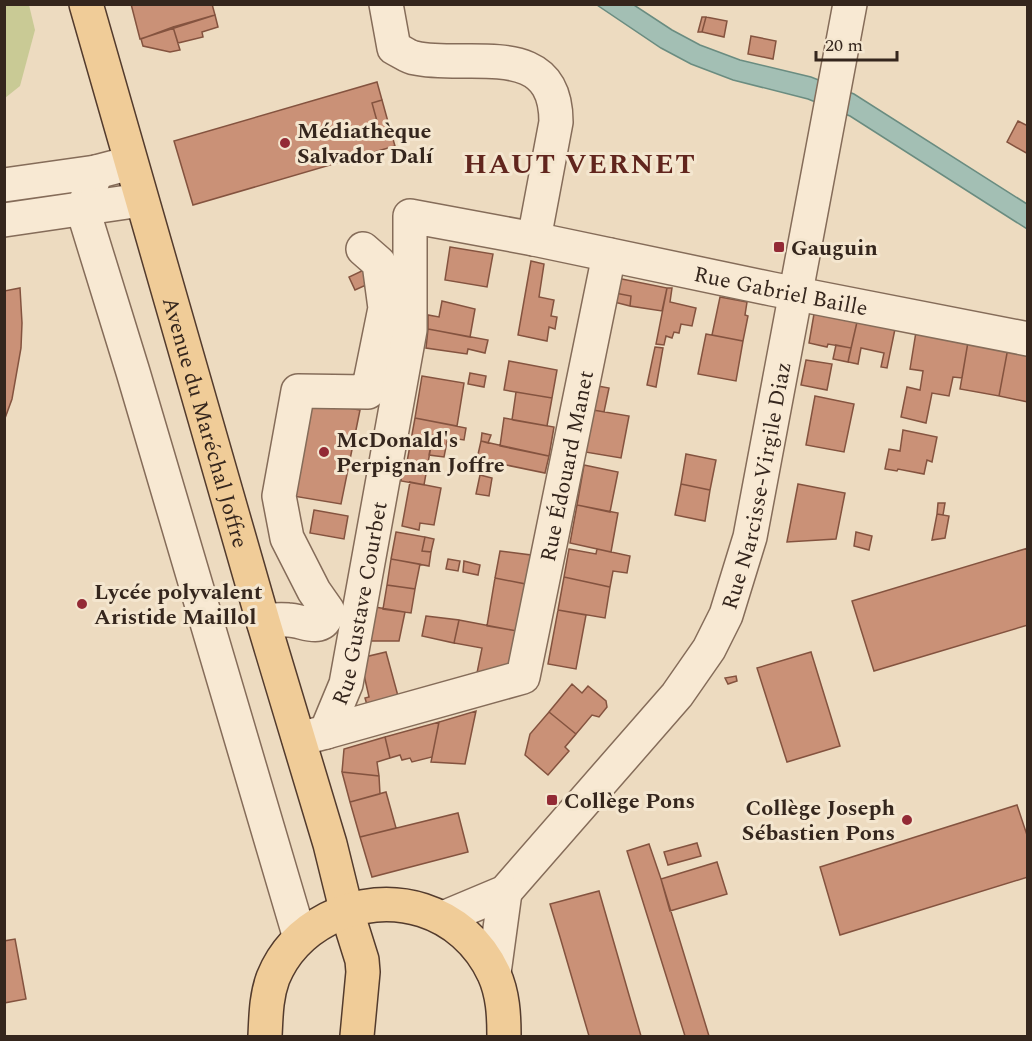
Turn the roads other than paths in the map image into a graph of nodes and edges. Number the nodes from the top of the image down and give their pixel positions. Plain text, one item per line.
1 (86, 4) edge
2 (386, 4) edge
3 (850, 4) edge
4 (132, 162) junction
5 (96, 172) junction
6 (4, 185) edge
7 (141, 200) junction
8 (83, 210) junction
9 (4, 220) edge
10 (534, 239) junction
11 (363, 249) dead end
12 (609, 255) junction
13 (796, 294) junction
14 (1028, 339) edge
15 (263, 621) junction
16 (312, 735) junction
17 (506, 892) junction
18 (346, 909) junction
19 (443, 918) junction
20 (300, 938) junction
21 (494, 973) junction
22 (265, 1036) edge
23 (357, 1036) edge
24 (504, 1036) edge

1 - 4 main road, Avenue du Maréchal Joffre
2 - 10 street
3 - 13 street, Rue Narcisse-Virgile Diaz
4 - 5 street
4 - 7 main road, Avenue du Maréchal Joffre
5 - 6 street
5 - 8 street
7 - 8 street
7 - 15 main road, Avenue du Maréchal Joffre
8 - 9 street
8 - 20 street
10 - 12 street, Rue Gabriel Baille
10 - 16 street, Rue Gustave Courbet
11 - 15 street
12 - 13 street, Rue Gabriel Baille
12 - 16 street, Rue Édouard Manet
13 - 14 street, Rue Gabriel Baille
13 - 17 street, Rue Narcisse-Virgile Diaz
15 - 16 main road, Avenue du Maréchal Joffre
16 - 18 main road, Avenue du Maréchal Joffre
17 - 19 street, Rue Narcisse-Virgile Diaz
17 - 21 street
18 - 19 main road
18 - 20 main road
18 - 23 main road, Avenue du Maréchal Joffre
19 - 21 main road
20 - 22 main road
21 - 24 main road

